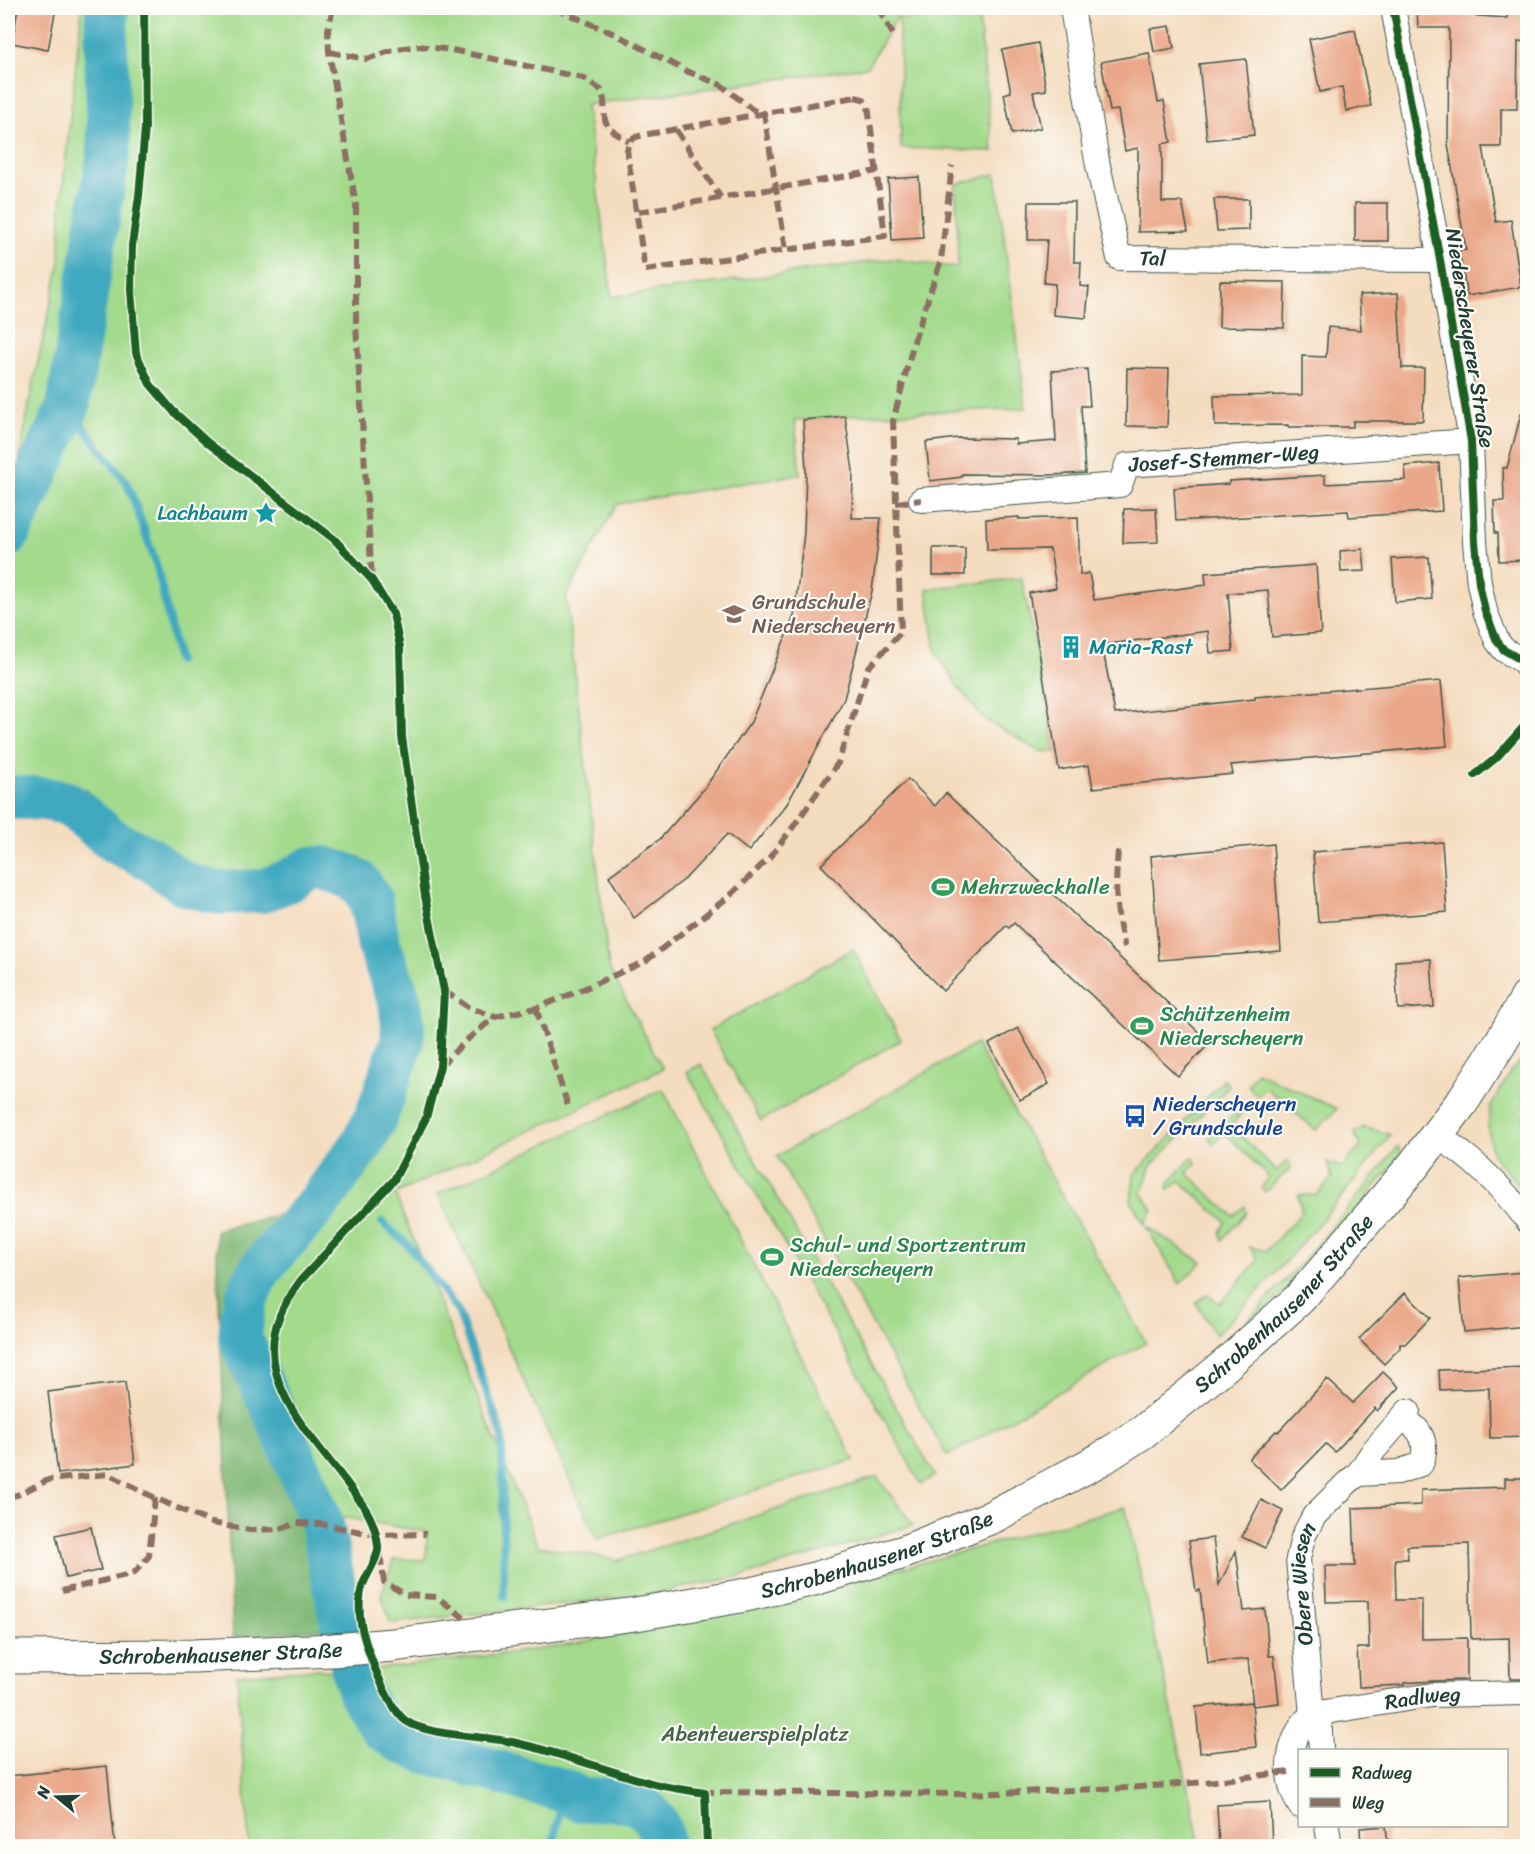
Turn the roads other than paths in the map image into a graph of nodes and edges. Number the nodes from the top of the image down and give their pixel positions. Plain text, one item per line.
1 (1072, 8) edge
2 (1393, 8) edge
3 (1440, 260) junction
4 (1471, 441) junction
5 (921, 501) dead end
6 (1526, 664) edge
7 (1527, 996) edge
8 (1436, 1135) junction
9 (1527, 1221) edge
10 (1358, 1474) junction
11 (8, 1657) edge
12 (1527, 1693) edge
13 (1315, 1714) junction
14 (1321, 1749) edge
15 (1298, 1804) edge
16 (1327, 1827) edge
17 (1330, 1846) edge

1 - 3 street, Tal
2 - 3 street, Niederscheyerer Straße
3 - 4 street, Niederscheyerer Straße
4 - 5 street, Josef-Stemmer-Weg
4 - 6 street, Niederscheyerer Straße
7 - 8 main road, Schrobenhausener Straße
8 - 9 street
8 - 11 main road, Schrobenhausener Straße
10 - 10 street, Obere Wiesen
10 - 13 street, Obere Wiesen
12 - 13 street, Radlweg
13 - 14 street, Obere Wiesen
13 - 15 street
16 - 17 street

